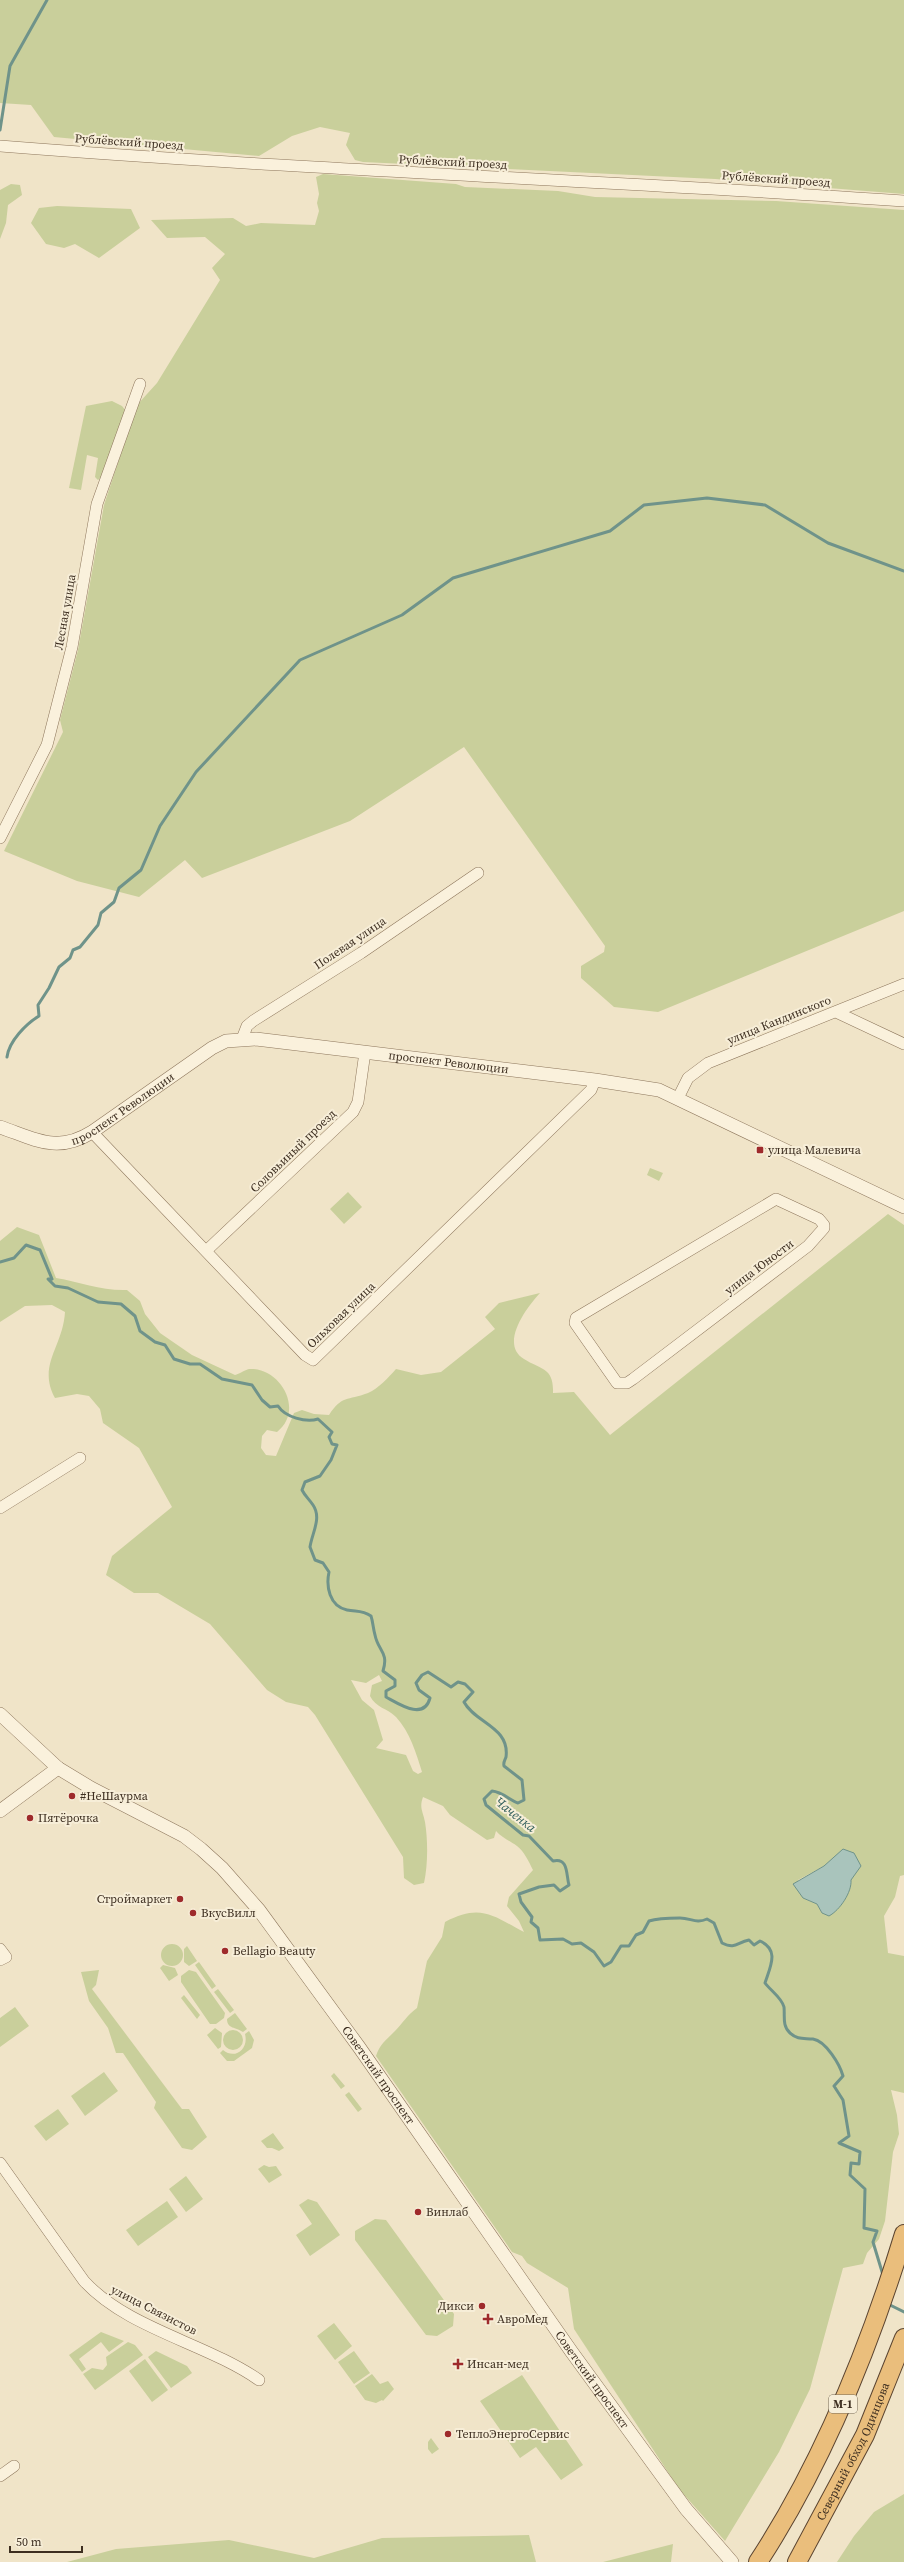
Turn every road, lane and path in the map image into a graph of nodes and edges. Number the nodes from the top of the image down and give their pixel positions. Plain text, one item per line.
1 (0, 146) edge
2 (904, 201) edge
3 (140, 384) dead end
4 (0, 838) edge
5 (478, 873) dead end
6 (904, 984) edge
7 (836, 1012) junction
8 (242, 1039) junction
9 (904, 1044) edge
10 (365, 1052) junction
11 (595, 1080) junction
12 (678, 1098) junction
13 (0, 1127) edge
14 (92, 1132) junction
15 (904, 1207) edge
16 (206, 1251) junction
17 (621, 1291) joint
18 (80, 1458) dead end
19 (0, 1508) edge
20 (0, 1714) edge
21 (58, 1768) junction
22 (0, 1811) edge
23 (0, 1949) edge
24 (0, 1960) edge
25 (0, 2163) edge
26 (904, 2234) edge
27 (904, 2338) edge
28 (259, 2380) dead end
29 (14, 2466) dead end
30 (0, 2476) edge
31 (732, 2562) edge
32 (758, 2562) edge
33 (797, 2562) edge

1 - 2 street, Рублёвский проезд
3 - 4 street, Лесная улица
5 - 8 street, Полевая улица
6 - 7 street, улица Кандинского
7 - 9 street
7 - 12 street, улица Кандинского
8 - 10 street, проспект Революции
8 - 14 street, проспект Революции
10 - 11 street, проспект Революции
10 - 16 street, Соловьиный проезд
11 - 12 street, проспект Революции
11 - 16 street, Ольховая улица
12 - 15 street, проспект Революции
13 - 14 street, проспект Революции
14 - 16 street, Ольховая улица
17 - 17 street, улица Юности
18 - 19 street
20 - 21 street, Советский проспект
21 - 22 street
21 - 31 street, Советский проспект
23 - 24 street
25 - 28 street, улица Связистов
26 - 32 highway, М-1
27 - 33 highway, Северный обход Одинцова / М-1
29 - 30 street

